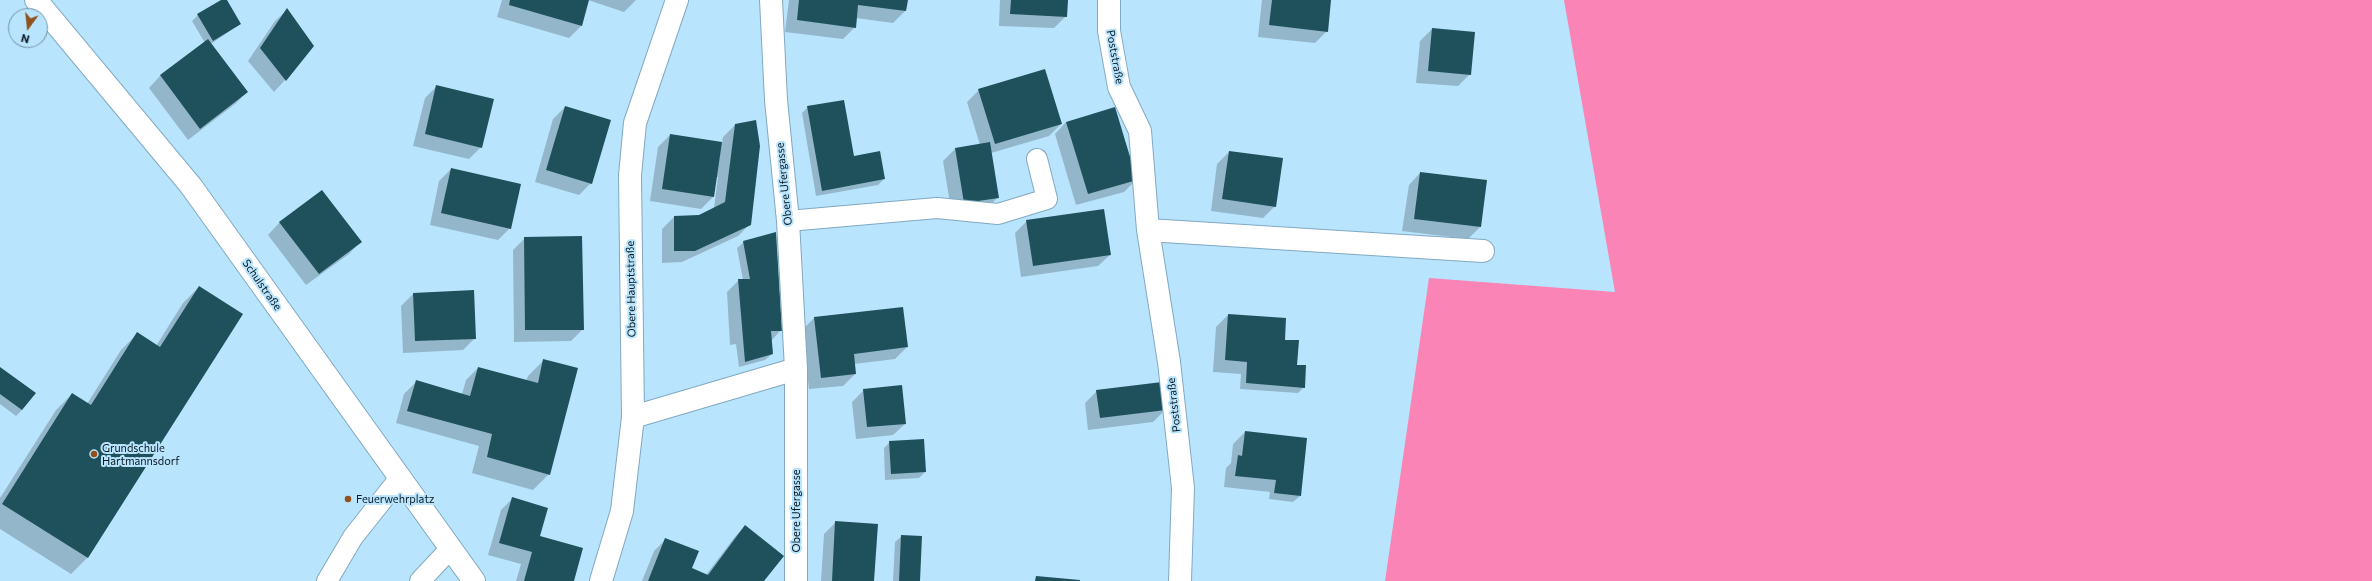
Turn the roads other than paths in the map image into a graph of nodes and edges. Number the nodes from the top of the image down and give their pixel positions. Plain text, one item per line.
1 (36, 0) edge
2 (677, 0) edge
3 (771, 0) edge
4 (1109, 0) edge
5 (1037, 159) dead end
6 (788, 221) junction
7 (1148, 230) junction
8 (1483, 251) dead end
9 (796, 369) junction
10 (633, 417) junction
11 (399, 478) junction
12 (450, 549) junction
13 (327, 581) edge
14 (420, 581) edge
15 (474, 581) edge
16 (601, 581) edge
17 (796, 581) edge
18 (1180, 581) edge

1 - 11 street, Schulstraße
2 - 10 street, Obere Hauptstraße
3 - 6 street, Obere Ufergasse
4 - 7 street, Poststraße
5 - 6 lane
6 - 9 street, Obere Ufergasse
7 - 8 street
7 - 18 street, Poststraße
9 - 10 street
9 - 17 street, Obere Ufergasse
10 - 16 street, Obere Hauptstraße
11 - 12 street, Schulstraße
11 - 13 lane
12 - 14 lane
12 - 15 street, Schulstraße

